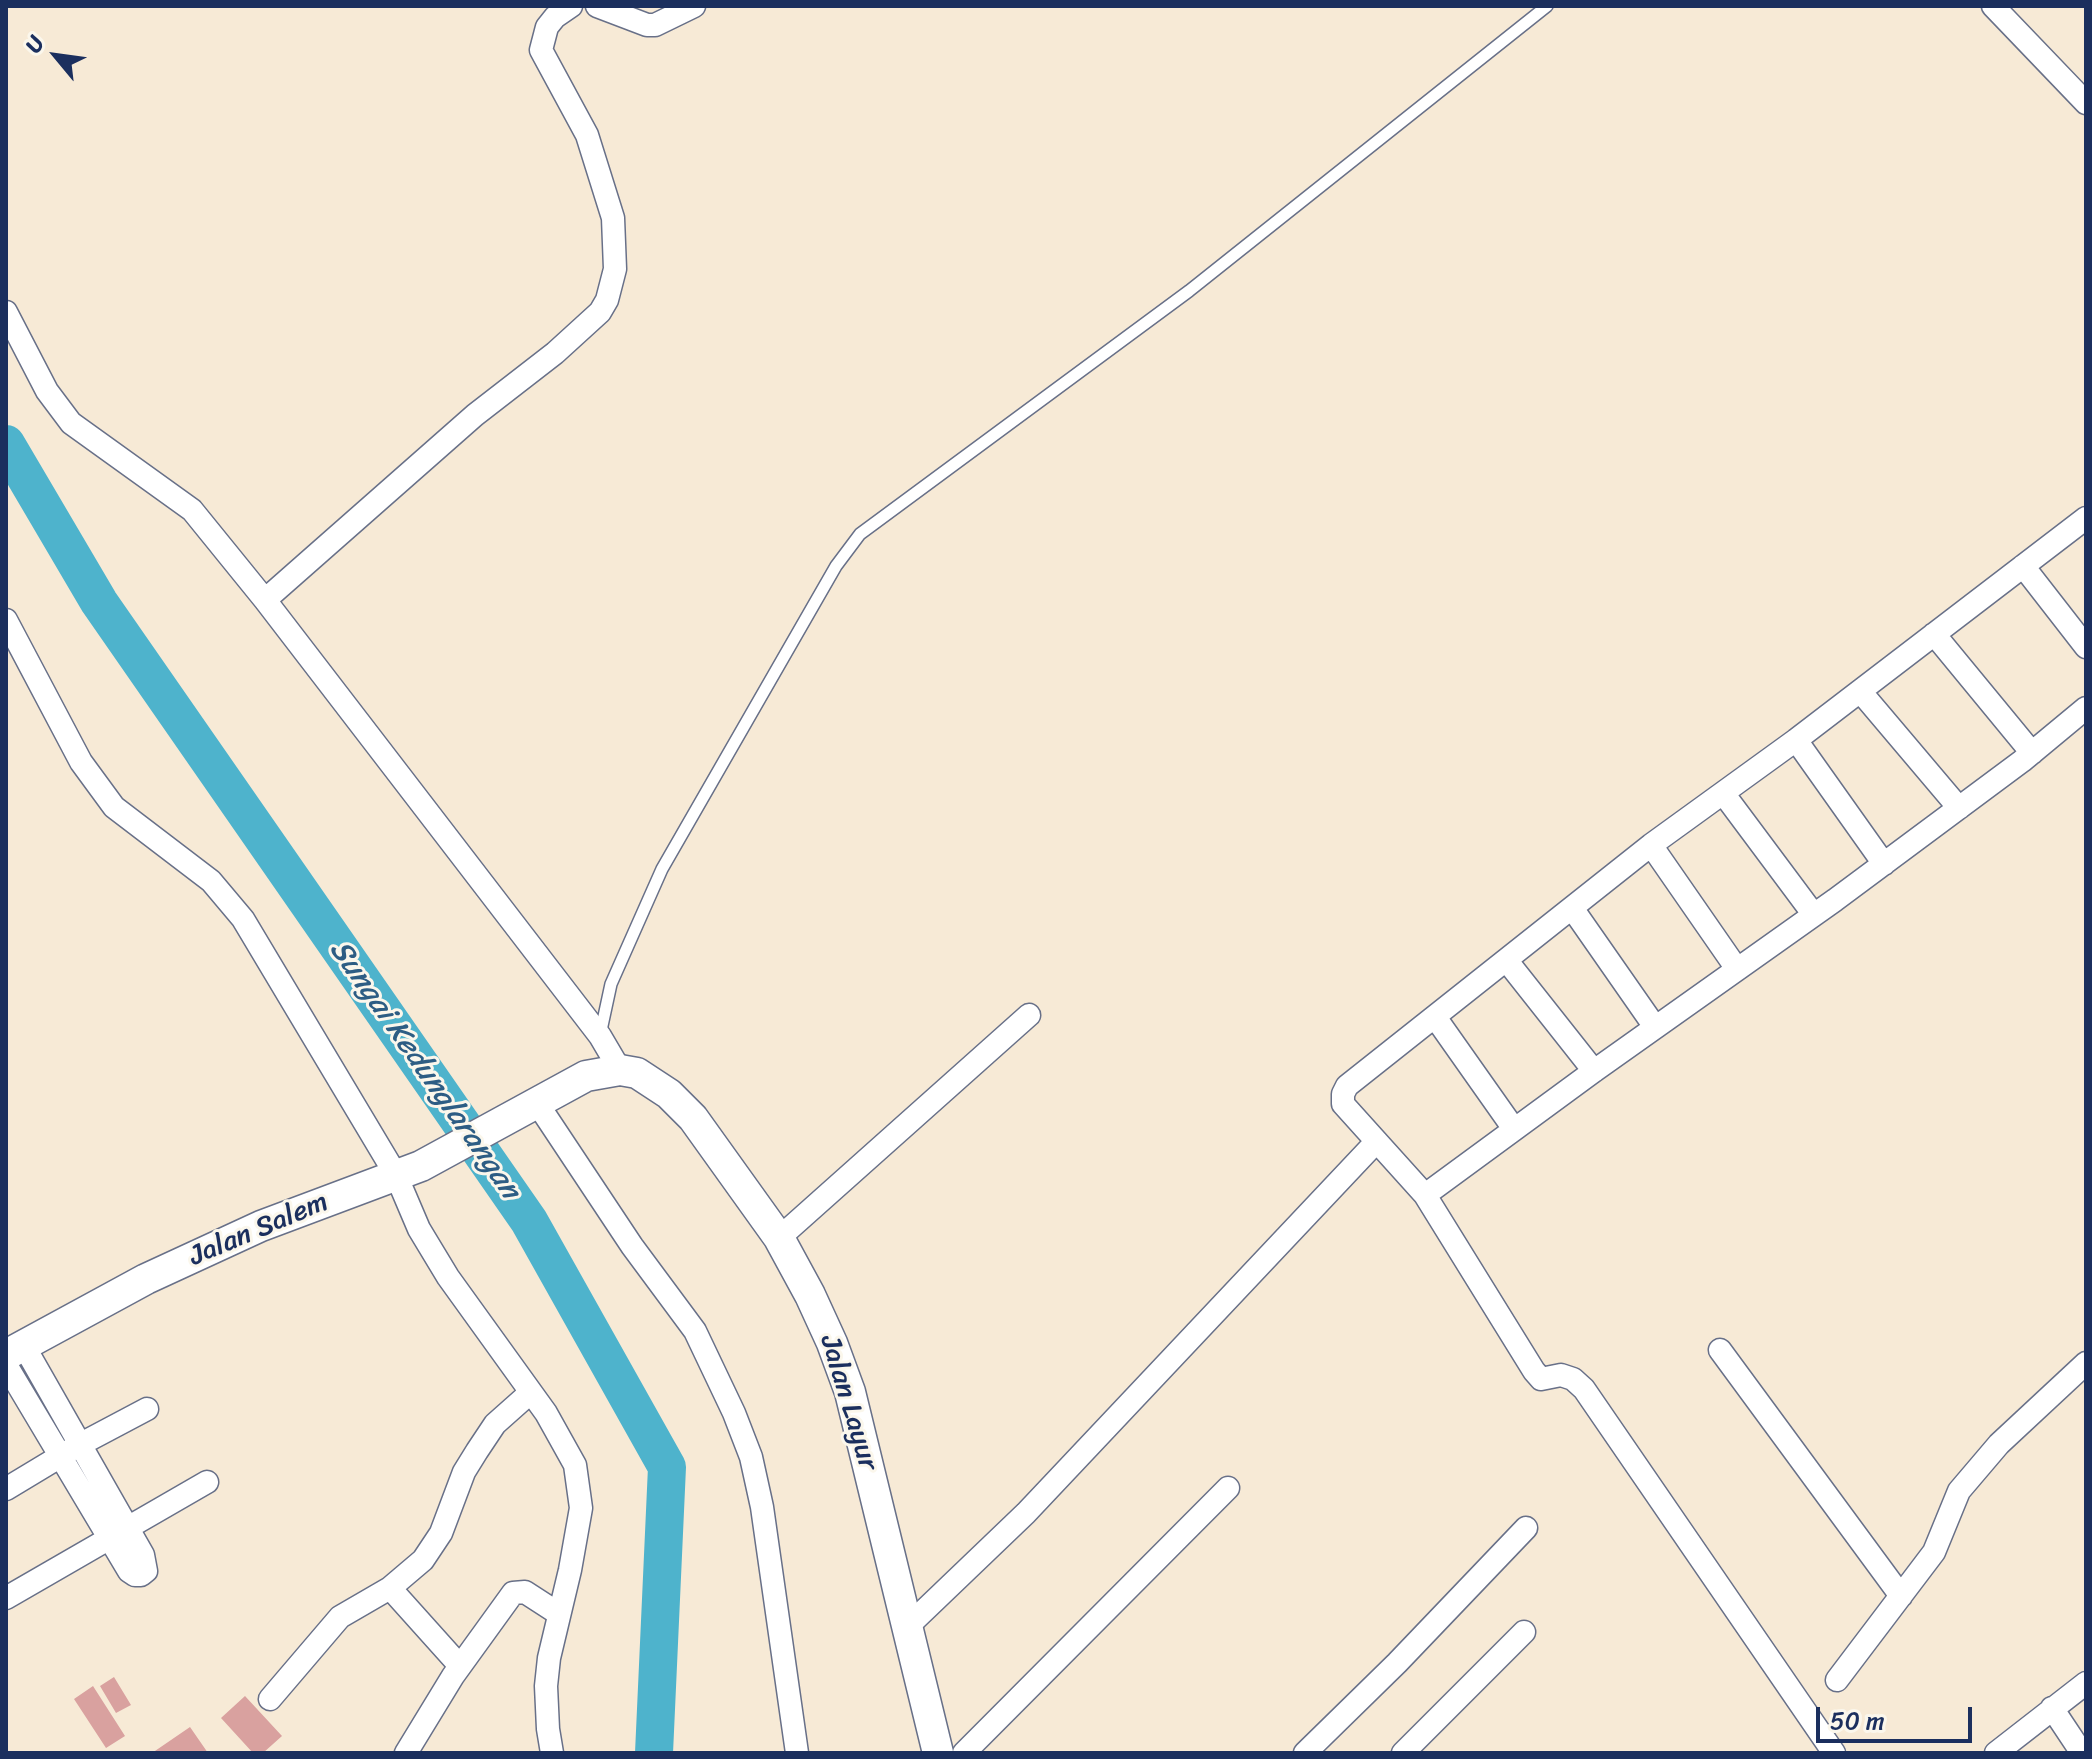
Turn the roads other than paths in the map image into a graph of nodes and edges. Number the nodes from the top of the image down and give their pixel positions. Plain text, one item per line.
1 (571, 6) edge
2 (597, 6) edge
3 (694, 6) edge
4 (1547, 6) edge
5 (1993, 6) edge
6 (2086, 103) edge
7 (6, 312) edge
8 (2086, 518) edge
9 (2019, 569) junction
10 (265, 600) junction
11 (6, 620) edge
12 (1934, 634) junction
13 (2086, 647) edge
14 (1860, 691) junction
15 (2086, 708) edge
16 (1796, 740) junction
17 (2032, 753) junction
18 (1723, 793) junction
19 (1959, 808) junction
20 (1651, 845) junction
21 (1884, 864) junction
22 (1572, 908) junction
23 (1814, 915) junction
24 (1507, 961) junction
25 (1737, 969) junction
26 (1029, 1015) dead end
27 (1435, 1017) junction
28 (1655, 1027) junction
29 (600, 1036) junction
30 (620, 1070) junction
31 (1594, 1071) junction
32 (527, 1109) junction
33 (1514, 1129) junction
34 (1376, 1142) junction
35 (408, 1170) junction
36 (1425, 1195) junction
37 (779, 1238) junction
38 (1720, 1350) dead end
39 (12, 1356) edge
40 (2086, 1363) edge
41 (531, 1392) junction
42 (147, 1409) dead end
43 (70, 1450) junction
44 (207, 1482) dead end
45 (1228, 1488) dead end
46 (6, 1489) edge
47 (1526, 1528) dead end
48 (118, 1534) junction
49 (390, 1588) junction
50 (1901, 1596) junction
51 (6, 1598) edge
52 (559, 1614) junction
53 (907, 1627) junction
54 (1524, 1632) dead end
55 (460, 1666) junction
56 (1837, 1680) dead end
57 (2086, 1683) edge
58 (270, 1699) dead end
59 (2052, 1708) junction
60 (406, 1753) edge
61 (552, 1753) edge
62 (797, 1753) edge
63 (938, 1753) edge
64 (964, 1753) edge
65 (1305, 1753) edge
66 (1403, 1753) edge
67 (1834, 1753) edge
68 (1996, 1753) edge
69 (2082, 1753) edge

1 - 10 street
2 - 3 street
4 - 29 lane
5 - 6 street
7 - 10 street
8 - 9 street
9 - 12 street
9 - 13 street
10 - 29 street
11 - 35 street
12 - 14 street
12 - 17 street
14 - 16 street
14 - 19 street
15 - 17 street
16 - 18 street
16 - 21 street
17 - 19 street
18 - 20 street
18 - 23 street
19 - 21 street
20 - 22 street
20 - 25 street
21 - 23 street
22 - 24 street
22 - 28 street
23 - 25 street
24 - 27 street
24 - 31 street
25 - 28 street
26 - 37 street
27 - 33 street
27 - 34 street
28 - 31 street
29 - 30 street
30 - 32 street, Jalan Salem
30 - 37 street, Jalan Layur
31 - 33 street
32 - 35 street, Jalan Salem
32 - 62 street
33 - 36 street
34 - 36 street
34 - 53 street
35 - 39 street, Jalan Salem
35 - 41 street
36 - 67 street
37 - 53 street, Jalan Layur
38 - 50 street
39 - 43 street
40 - 50 street
41 - 49 street
41 - 52 street
42 - 43 street
43 - 46 street
43 - 48 street
44 - 48 street
45 - 64 street
47 - 65 street
48 - 51 street
49 - 55 street
49 - 58 street
50 - 56 street
52 - 55 street
52 - 61 street
53 - 63 street, Jalan Layur
54 - 66 street
55 - 60 street
57 - 59 street
59 - 68 street
59 - 69 street

